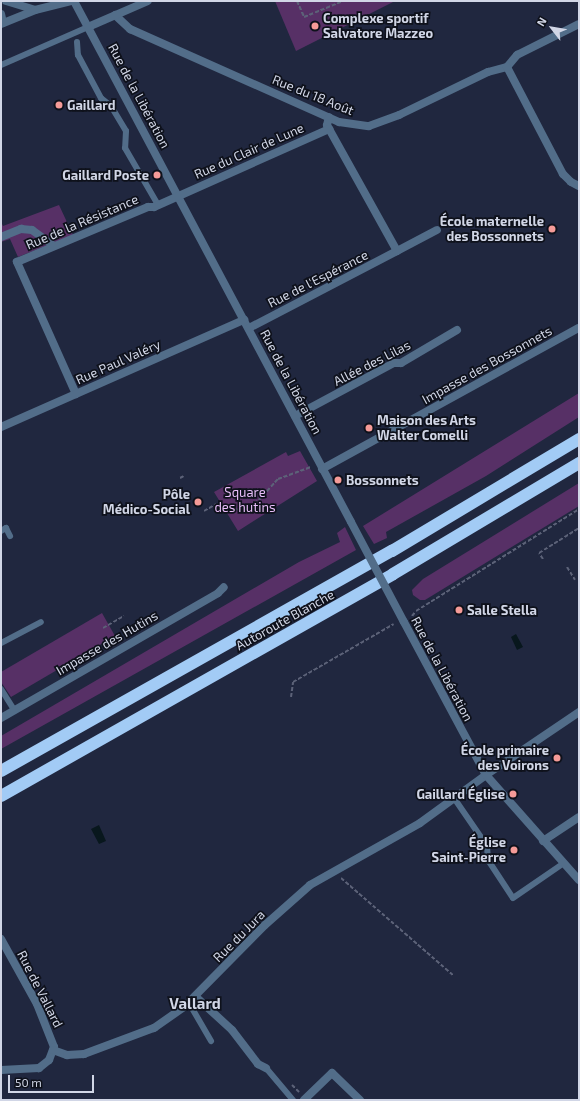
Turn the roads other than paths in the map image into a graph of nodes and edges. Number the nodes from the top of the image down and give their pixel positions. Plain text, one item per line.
1 (6, 1) edge
2 (70, 1) edge
3 (74, 1) edge
4 (148, 1) edge
5 (35, 10) junction
6 (1, 14) edge
7 (115, 15) junction
8 (2, 24) edge
9 (579, 24) edge
10 (88, 27) junction
11 (77, 42) dead end
12 (1, 65) edge
13 (507, 67) junction
14 (329, 117) junction
15 (329, 129) junction
16 (579, 186) edge
17 (179, 196) junction
18 (158, 205) junction
19 (437, 230) dead end
20 (1, 237) edge
21 (54, 246) junction
22 (398, 251) junction
23 (244, 320) junction
24 (249, 328) junction
25 (579, 328) edge
26 (457, 330) dead end
27 (76, 394) junction
28 (296, 416) junction
29 (1, 427) edge
30 (579, 439) edge
31 (579, 463) edge
32 (320, 465) junction
33 (1, 531) edge
34 (10, 536) dead end
35 (224, 587) dead end
36 (41, 622) dead end
37 (1, 643) edge
38 (1, 689) edge
39 (14, 710) junction
40 (579, 712) edge
41 (1, 718) edge
42 (1, 772) edge
43 (486, 775) junction
44 (1, 796) edge
45 (454, 798) junction
46 (579, 817) edge
47 (543, 841) junction
48 (564, 864) junction
49 (579, 880) edge
50 (1, 939) edge
51 (196, 996) junction
52 (189, 1003) junction
53 (211, 1042) dead end
54 (53, 1050) junction
55 (266, 1068) joint
56 (1, 1070) edge
57 (293, 1100) edge
58 (304, 1100) edge
59 (360, 1100) edge

1 - 5 street
2 - 5 street
3 - 10 street, Rue de la Libération
4 - 7 street
5 - 8 street
6 - 8 street
7 - 10 street
7 - 14 street, Rue du 18 Août
9 - 13 street, Rue du 18 Août
10 - 12 lane
10 - 17 street, Rue de la Libération
11 - 18 lane
13 - 14 street, Rue du 18 Août
13 - 16 street
14 - 15 street
15 - 17 street, Rue du Clair de Lune
15 - 22 street
17 - 18 street, Rue de la Résistance
17 - 23 street, Rue de la Libération
18 - 21 street, Rue de la Résistance
19 - 22 street, Rue de l'Espérance
20 - 21 street
21 - 27 street, Rue de la Résistance
22 - 24 street, Rue de l'Espérance
23 - 24 street, Rue de la Libération
23 - 27 street, Rue Paul Valéry
24 - 28 street, Rue de la Libération
25 - 32 street, Impasse des Bossonnets
26 - 28 street, Allée des Lilas
27 - 29 street, Rue Paul Valéry
28 - 32 street, Rue de la Libération
30 - 42 highway, Autoroute Blanche
31 - 44 highway, Autoroute Blanche
32 - 43 street, Rue de la Libération, bridge
33 - 34 lane
35 - 39 street, Impasse des Hutins
36 - 37 lane
38 - 39 lane
39 - 41 street, Impasse des Hutins
40 - 43 street, Rue du Jura
43 - 45 street, Rue du Jura
43 - 47 street, Rue de la Libération
45 - 48 lane
45 - 51 street, Rue du Jura
46 - 47 street
47 - 48 street, Rue de la Libération
48 - 49 street, Rue de la Libération
50 - 54 street, Rue de Vallard
51 - 52 street, Rue du Jura
51 - 55 street
52 - 53 lane
52 - 54 street, Rue du Jura
54 - 56 street
55 - 57 lane
58 - 59 street

